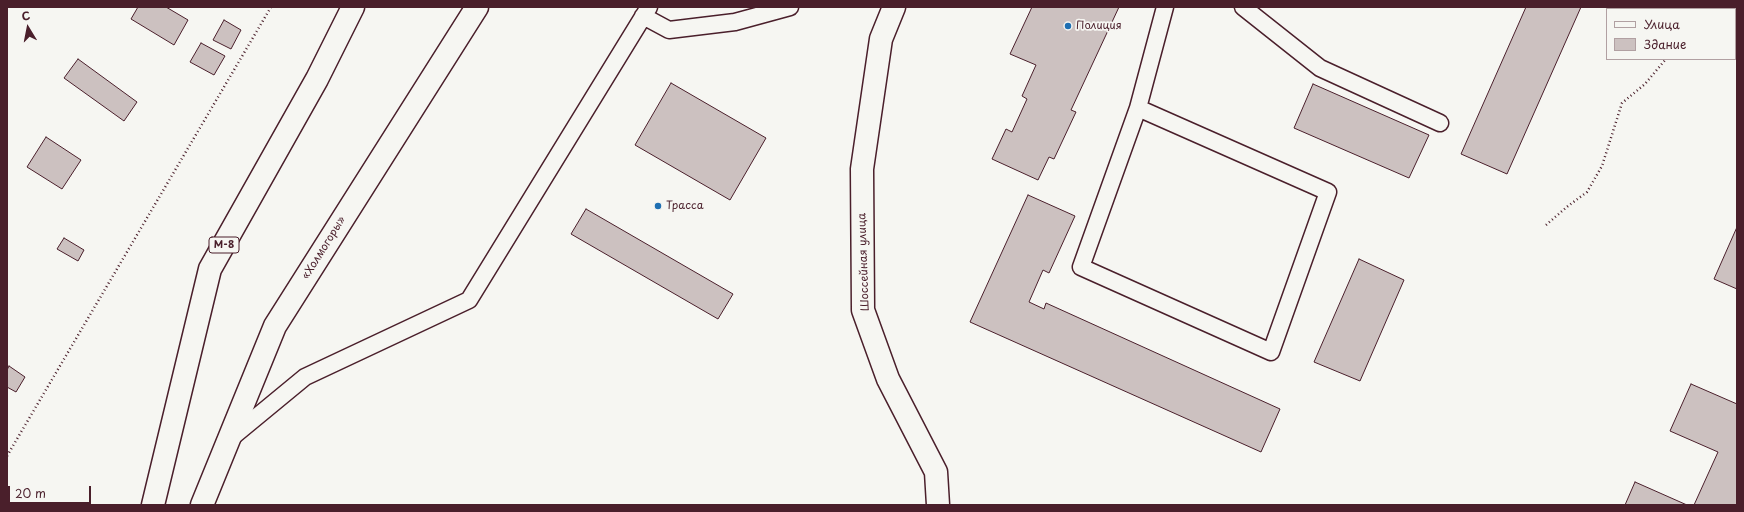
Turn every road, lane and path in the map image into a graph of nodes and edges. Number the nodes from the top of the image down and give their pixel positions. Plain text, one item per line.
1 (271, 7) edge
2 (353, 7) edge
3 (477, 7) edge
4 (790, 7) edge
5 (894, 7) edge
6 (1165, 7) edge
7 (1243, 7) edge
8 (646, 12) edge
9 (1665, 60) edge
10 (1138, 108) junction
11 (1440, 123) dead end
12 (1546, 225) dead end
13 (230, 439) junction
14 (7, 456) edge
15 (153, 505) edge
16 (202, 505) edge
17 (938, 505) edge

1 - 14 path
2 - 15 main road, М-8
3 - 13 main road, «Холмогоры»
4 - 8 lane
5 - 17 main road, Шоссейная улица
6 - 10 lane
7 - 11 lane
8 - 13 lane
9 - 12 path
10 - 10 lane
13 - 16 main road, «Холмогоры»

